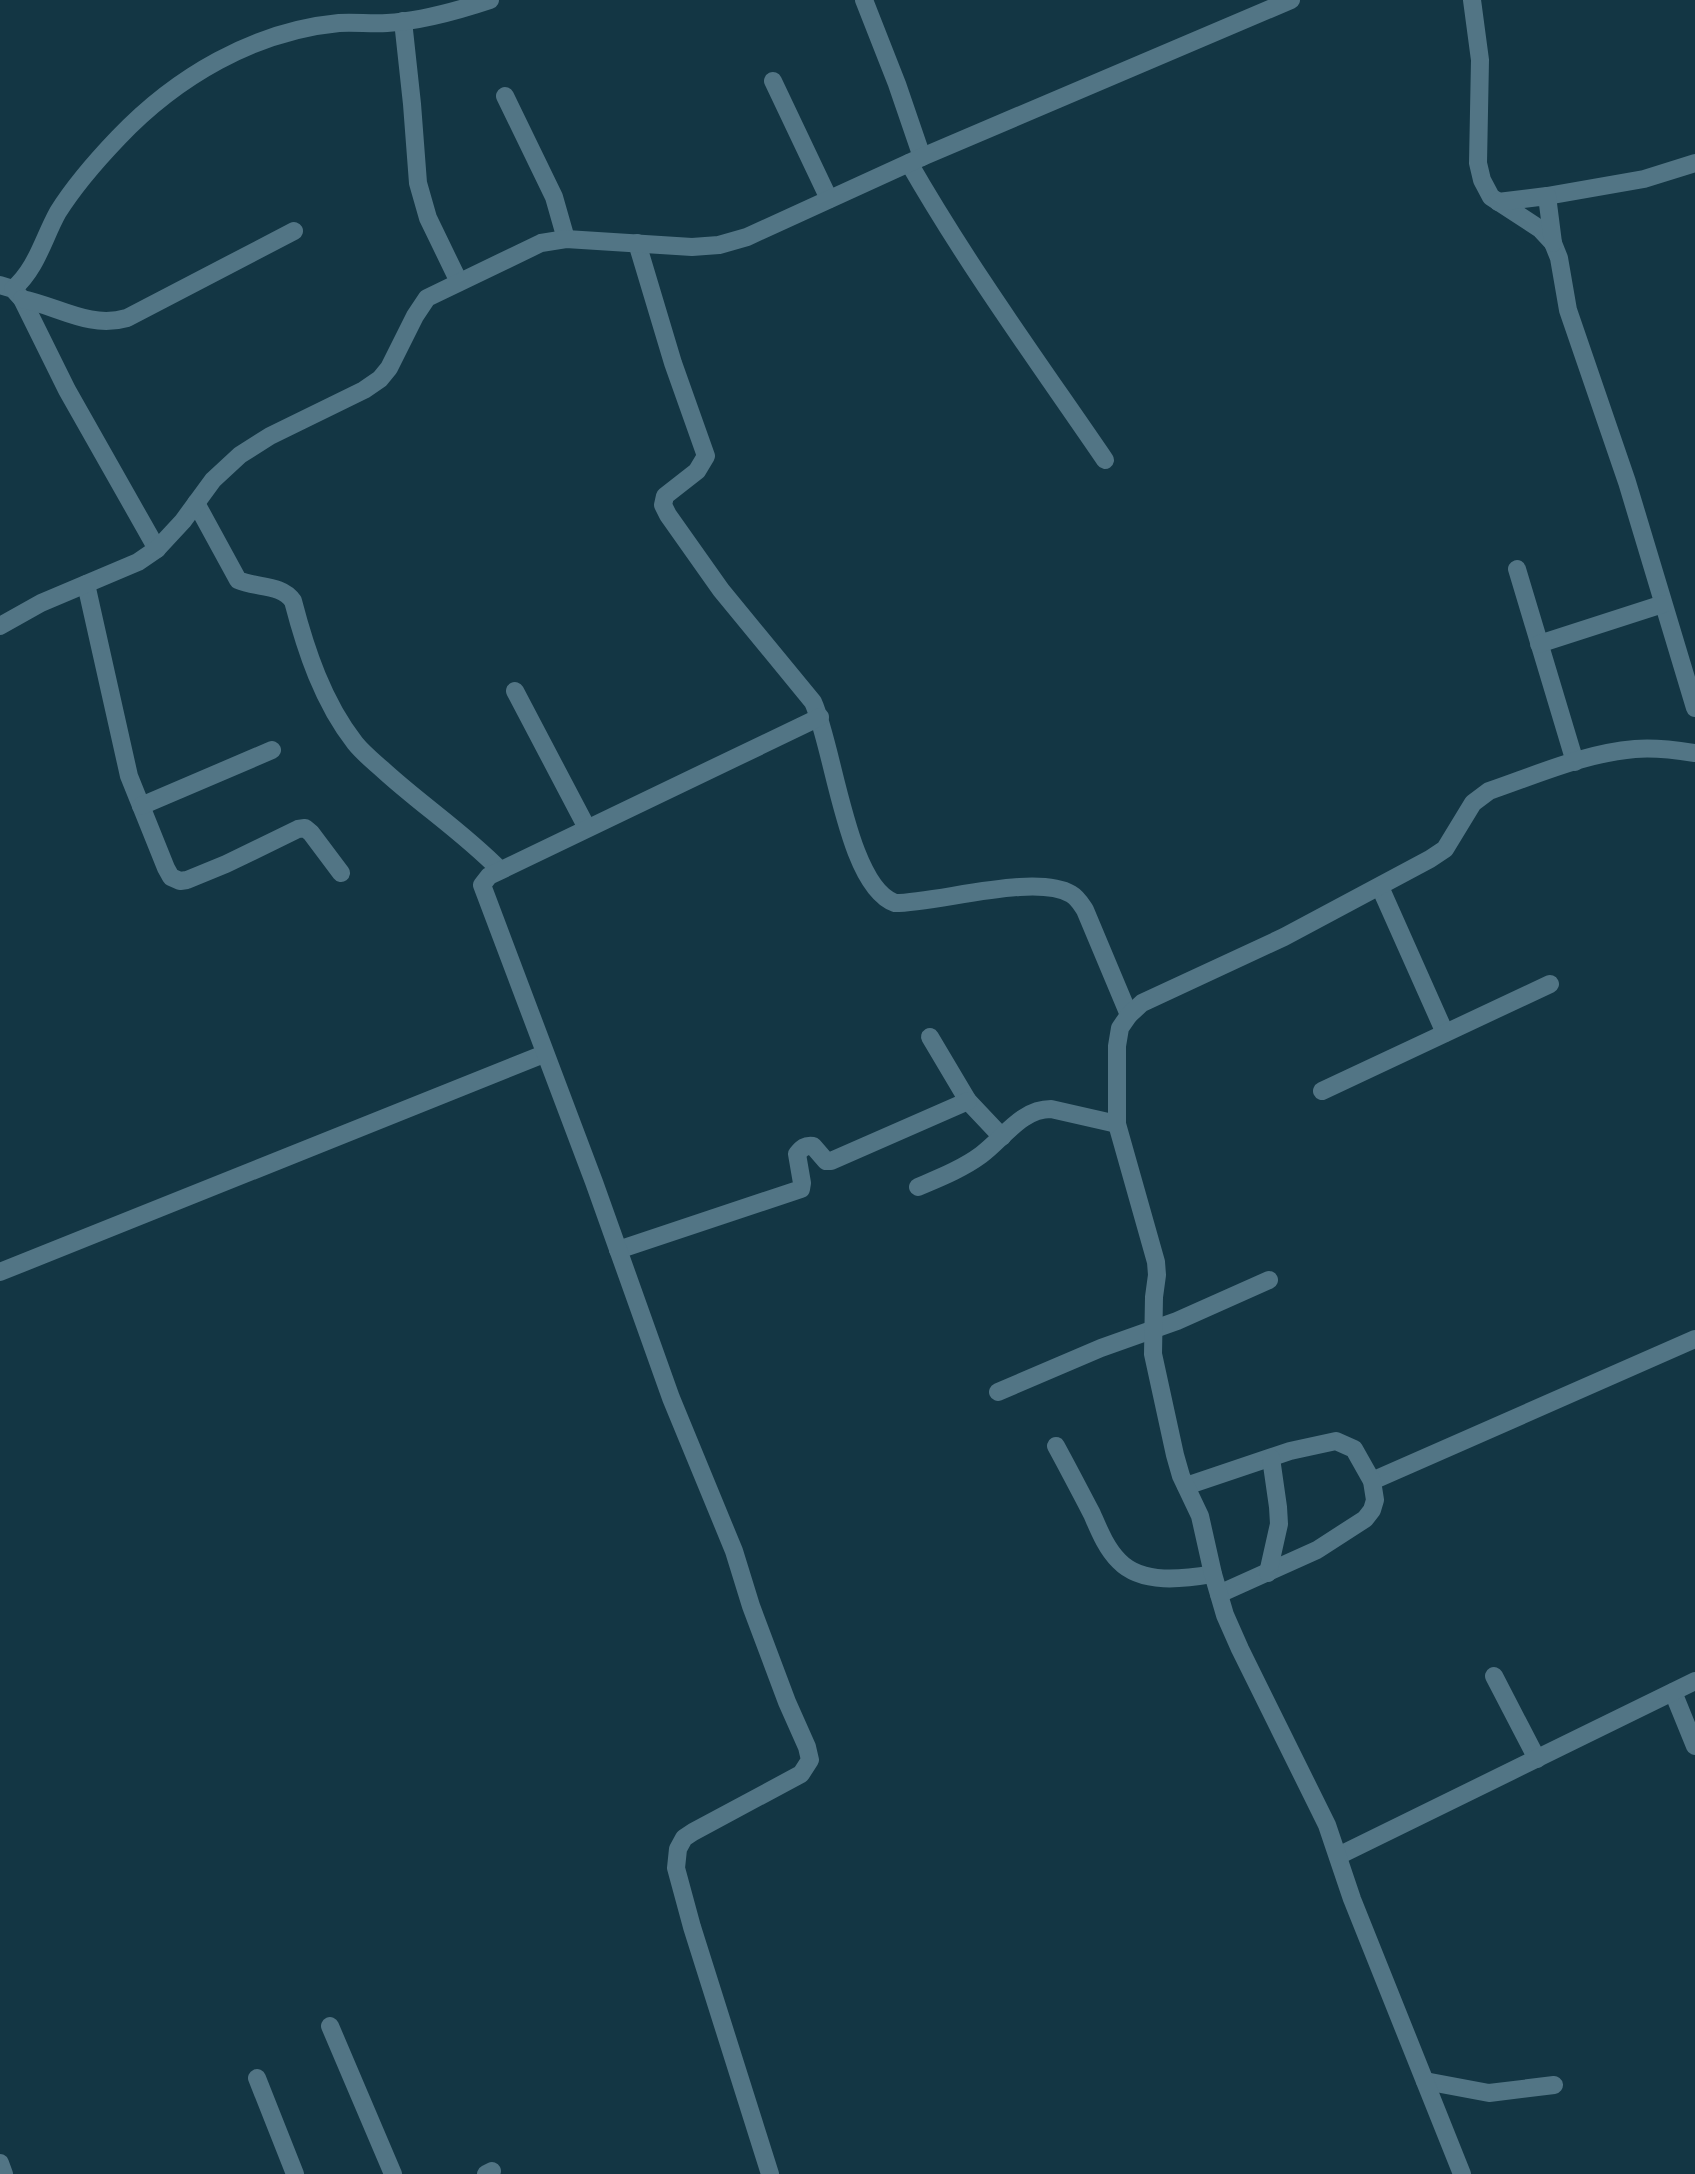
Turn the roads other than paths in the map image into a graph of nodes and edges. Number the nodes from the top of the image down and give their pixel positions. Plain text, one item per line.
1 (490, 0) edge
2 (864, 0) edge
3 (1291, 0) edge
4 (1472, 0) edge
5 (403, 21) junction
6 (773, 81) dead end
7 (505, 96) dead end
8 (916, 160) junction
9 (1695, 163) edge
10 (1547, 195) junction
11 (829, 199) junction
12 (1498, 202) junction
13 (294, 231) dead end
14 (566, 239) junction
15 (637, 243) junction
16 (1553, 243) junction
17 (459, 282) junction
18 (11, 291) edge
19 (1105, 460) dead end
20 (196, 503) junction
21 (157, 549) junction
22 (1517, 569) dead end
23 (86, 584) junction
24 (1663, 604) junction
25 (0, 626) edge
26 (1539, 644) junction
27 (515, 691) dead end
28 (1695, 708) edge
29 (820, 717) junction
30 (272, 750) dead end
31 (1695, 753) edge
32 (1575, 762) junction
33 (141, 806) junction
34 (587, 828) junction
35 (500, 870) junction
36 (341, 873) dead end
37 (1380, 887) junction
38 (1550, 984) dead end
39 (1129, 1015) junction
40 (1445, 1033) junction
41 (930, 1037) dead end
42 (544, 1054) junction
43 (1322, 1091) dead end
44 (968, 1101) junction
45 (1117, 1124) junction
46 (1002, 1137) junction
47 (918, 1187) dead end
48 (618, 1250) junction
49 (0, 1272) edge
50 (1269, 1280) dead end
51 (1153, 1329) junction
52 (1695, 1339) edge
53 (998, 1392) dead end
54 (1056, 1446) dead end
55 (1271, 1458) junction
56 (1372, 1481) junction
57 (1185, 1486) junction
58 (1268, 1573) junction
59 (1213, 1574) junction
60 (1219, 1594) junction
61 (1494, 1676) dead end
62 (1695, 1681) edge
63 (1673, 1692) junction
64 (1695, 1746) edge
65 (1537, 1759) junction
66 (1338, 1856) junction
67 (330, 2026) dead end
68 (257, 2078) dead end
69 (1424, 2081) junction
70 (1554, 2085) dead end
71 (0, 2163) edge
72 (4, 2174) edge
73 (295, 2174) edge
74 (393, 2174) edge
75 (770, 2174) edge
76 (1462, 2174) edge

1 - 5 street
2 - 8 street
3 - 8 street
4 - 12 street
5 - 17 street
5 - 18 street
6 - 11 street
7 - 14 street
8 - 11 street
8 - 19 street
9 - 10 street
10 - 12 street
10 - 16 street
11 - 15 street
12 - 16 street
13 - 18 street
14 - 15 street
14 - 17 street
15 - 29 street
16 - 24 street
17 - 20 street
18 - 21 street
20 - 21 street
20 - 35 street
21 - 23 street
22 - 26 street
23 - 25 street
23 - 33 street
24 - 26 street
24 - 28 street
26 - 32 street
27 - 34 street
29 - 34 street
29 - 39 street
30 - 33 street
31 - 32 street
32 - 37 street
33 - 36 street
34 - 35 street
35 - 42 street
37 - 39 street
37 - 40 street
38 - 40 street
39 - 45 street
40 - 43 street
41 - 44 street
42 - 48 street
42 - 49 street
44 - 46 street
44 - 48 street
45 - 46 street
45 - 51 street
46 - 47 street
48 - 75 street
50 - 51 street
51 - 53 street
51 - 57 street
52 - 56 street
54 - 59 street
55 - 56 street
55 - 57 street
55 - 58 street
56 - 58 street
57 - 59 street
58 - 60 street
59 - 60 street
60 - 66 street
61 - 65 street
62 - 63 street
63 - 64 street
63 - 65 street
65 - 66 street
66 - 69 street
67 - 74 street
68 - 73 street
69 - 70 street
69 - 76 street
71 - 72 street

